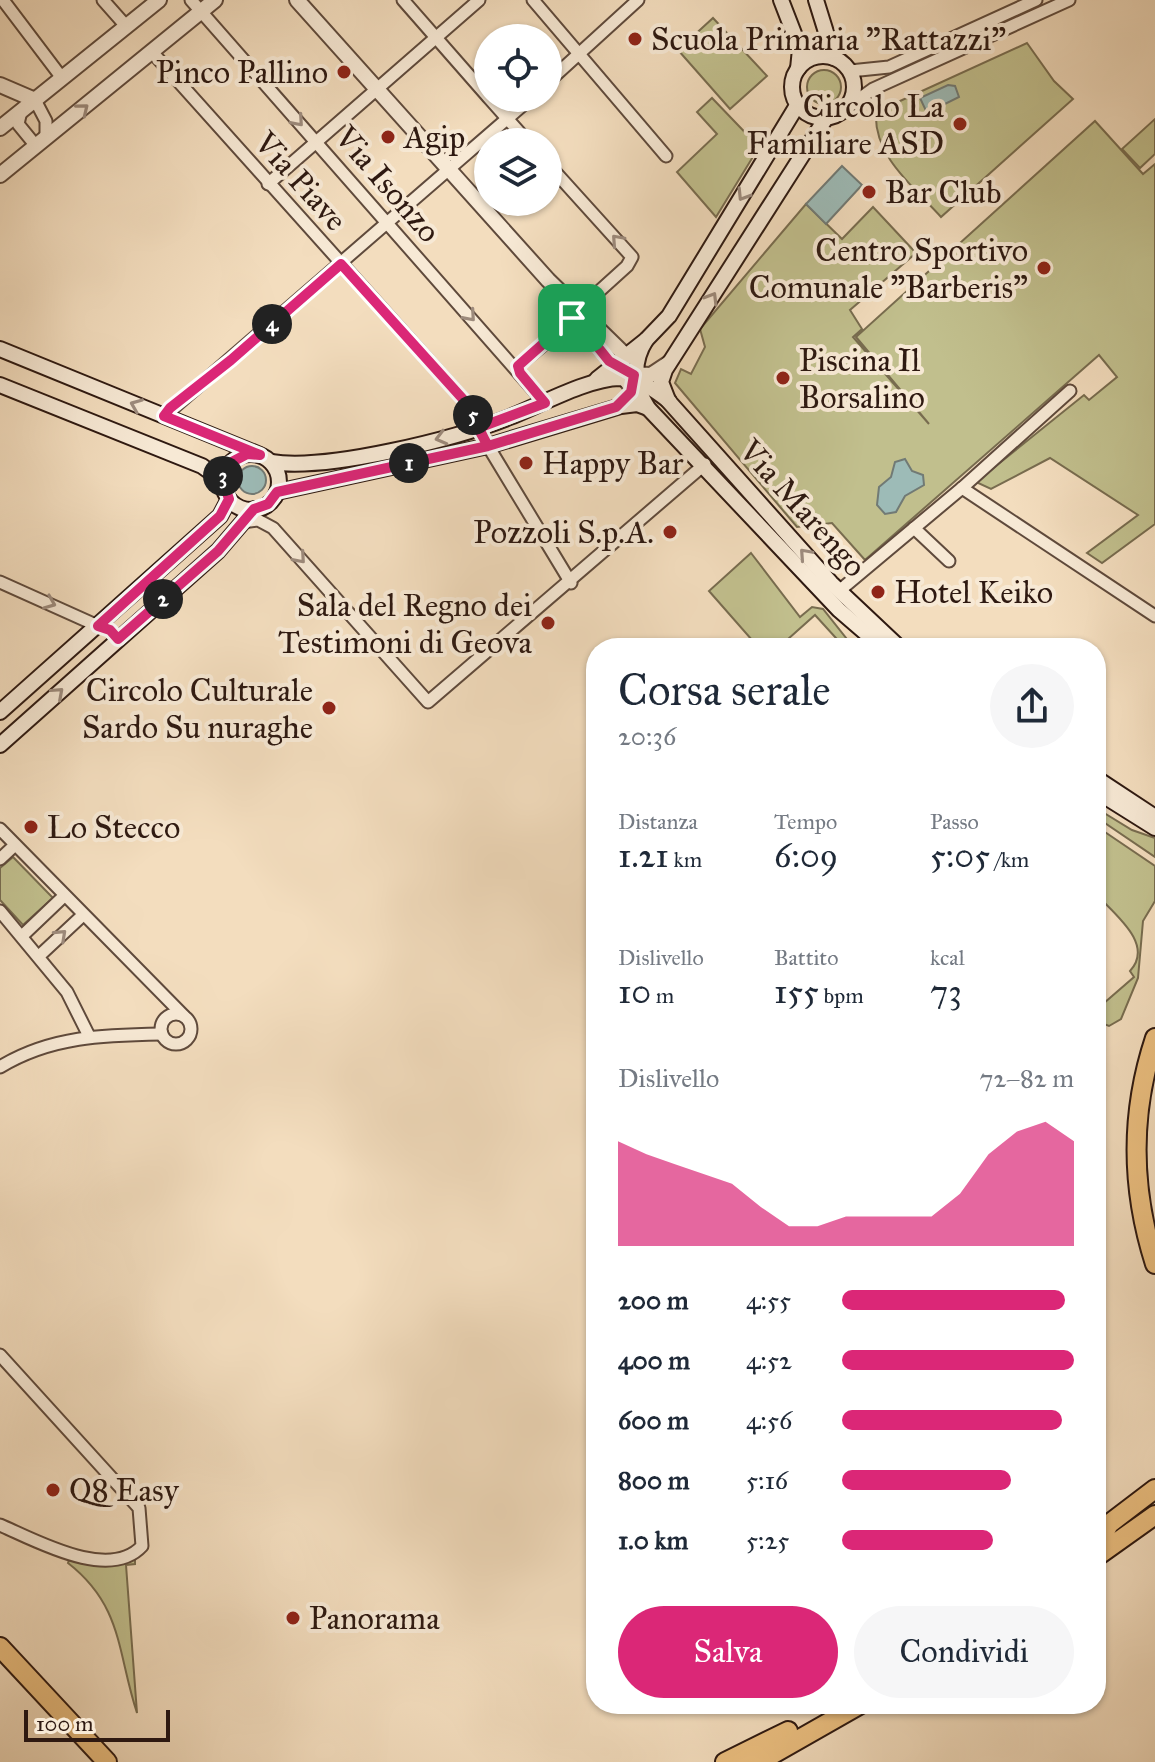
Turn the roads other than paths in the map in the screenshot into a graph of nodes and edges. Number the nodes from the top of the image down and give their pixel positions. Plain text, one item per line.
1 (3, 0) edge
2 (103, 0) edge
3 (159, 0) edge
4 (215, 0) edge
5 (297, 0) edge
6 (403, 0) edge
7 (479, 0) edge
8 (533, 0) edge
9 (638, 0) edge
10 (781, 0) edge
11 (816, 0) edge
12 (1036, 0) edge
13 (1069, 0) edge
14 (196, 5) edge
15 (126, 26) junction
16 (437, 39) junction
17 (152, 52) junction
18 (578, 53) junction
19 (834, 58) junction
20 (562, 68) edge
21 (798, 69) junction
22 (850, 71) junction
23 (62, 78) junction
24 (474, 81) edge
25 (2, 88) edge
26 (378, 89) junction
27 (35, 100) junction
28 (798, 104) junction
29 (501, 112) edge
30 (516, 112) edge
31 (841, 112) junction
32 (826, 118) junction
33 (8, 120) edge
34 (508, 120) junction
35 (515, 128) edge
36 (41, 142) junction
37 (317, 142) junction
38 (666, 156) dead end
39 (451, 171) junction
40 (0, 175) edge
41 (562, 180) edge
42 (268, 184) junction
43 (389, 223) junction
44 (341, 264) junction
45 (548, 280) junction
46 (569, 311) junction
47 (590, 318) junction
48 (646, 340) junction
49 (603, 347) junction
50 (0, 349) edge
51 (669, 363) junction
52 (520, 373) junction
53 (634, 377) junction
54 (0, 385) edge
55 (1070, 391) dead end
56 (573, 392) junction
57 (669, 401) junction
58 (545, 403) junction
59 (618, 406) junction
60 (648, 408) junction
61 (164, 416) junction
62 (478, 428) junction
63 (488, 446) junction
64 (265, 459) junction
65 (705, 464) junction
66 (223, 481) junction
67 (962, 488) junction
68 (277, 492) junction
69 (229, 499) junction
70 (254, 509) junction
71 (239, 524) junction
72 (914, 528) junction
73 (949, 561) dead end
74 (0, 582) edge
75 (571, 583) junction
76 (839, 591) junction
77 (1155, 616) edge
78 (98, 626) junction
79 (872, 638) edge
80 (889, 638) edge
81 (118, 639) junction
82 (0, 712) edge
83 (0, 745) edge
84 (1106, 785) edge
85 (1106, 797) edge
86 (1155, 817) edge
87 (1155, 828) edge
88 (0, 829) edge
89 (15, 845) junction
90 (0, 859) edge
91 (64, 896) junction
92 (0, 911) edge
93 (83, 915) junction
94 (22, 936) junction
95 (39, 956) junction
96 (159, 993) junction
97 (184, 1016) junction
98 (163, 1021) junction
99 (162, 1034) junction
100 (89, 1036) junction
101 (1155, 1038) edge
102 (0, 1067) edge
103 (1155, 1264) edge
104 (0, 1355) edge
105 (1155, 1489) edge
106 (1155, 1501) edge
107 (1155, 1515) edge
108 (0, 1525) edge
109 (1106, 1529) edge
110 (1106, 1535) edge
111 (1106, 1550) edge
112 (0, 1647) edge
113 (818, 1714) edge
114 (843, 1714) edge
115 (788, 1731) junction
116 (90, 1744) junction
117 (104, 1762) edge
118 (118, 1762) edge
119 (725, 1762) edge
120 (741, 1762) edge
121 (759, 1762) edge

1 - 23 street
2 - 15 street
3 - 15 main road
4 - 14 main road
5 - 26 main road
6 - 16 street
7 - 16 street
8 - 18 street
9 - 18 street
10 - 21 main road
11 - 19 main road
12 - 22 street
13 - 31 street
14 - 17 main road
14 -> 37 street, Via Isonzo
15 - 23 main road
16 - 24 street
16 - 26 street
36 -> 17 main road
17 - 42 street, Via Piave
18 - 20 street
18 - 38 street
19 - 21 main road
19 - 22 main road
21 - 28 main road
22 - 31 main road
23 - 27 main road
25 - 27 main road
26 - 37 street
26 - 39 main road
27 - 33 main road
27 - 36 street
28 - 32 main road
28 -> 48 main road
29 - 34 street
30 - 34 street
31 - 32 main road
51 -> 32 main road
33 - 36 street
34 - 35 street
34 - 39 street
36 - 40 main road
37 - 42 street
37 - 43 street, Via Isonzo
39 - 43 street
39 - 45 main road
47 -> 41 street
42 - 44 street, Via Piave
43 - 44 street
43 -> 52 street, Via Isonzo
44 - 61 street
44 - 62 street, Via Piave
45 - 46 main road
45 - 47 main road
46 - 49 main road
46 - 52 street
47 - 49 main road
48 - 49 main road
48 - 53 main road
49 - 53 main road
49 - 56 main road
61 -> 50 main road
51 - 53 main road
51 - 57 main road
52 - 58 street, Via Isonzo
53 - 56 main road
53 - 56 main road
53 - 57 main road, Via Marengo
53 - 59 main road
53 - 60 main road
54 - 66 main road
55 - 67 street
56 - 58 main road
76 -> 57 main road, Via Marengo
58 - 62 main road
59 - 60 main road
59 - 63 main road
60 - 65 main road
61 - 64 main road
62 - 63 street, Via Piave
62 -> 64 main road
63 - 68 main road
63 - 75 street, Via Piave
64 - 66 main road
64 - 68 main road
65 - 75 street
65 - 79 main road
66 - 69 main road
67 - 72 street
67 - 77 street
68 - 70 main road
69 - 70 main road
69 - 78 main road
70 - 71 main road
71 -> 75 street
71 - 81 main road
72 - 73 street
72 - 76 street
74 -> 78 street
76 - 80 main road, Via Marengo
78 - 81 main road
78 - 82 main road
83 -> 81 main road
84 - 86 main road
85 - 87 main road
88 - 89 street
89 - 90 street
89 - 91 street
91 - 93 street
91 - 94 street
92 - 94 street
95 -> 93 street
93 - 96 street
94 - 95 street
95 - 100 street
96 - 97 street
96 - 98 street
97 - 98 street
97 - 99 street
98 - 99 street
99 - 100 street
100 - 102 street
101 - 103 highway
104 - 108 street
105 - 109 highway
106 - 110 highway
107 - 111 highway
112 - 116 highway
113 - 115 highway
114 - 121 highway
115 - 119 highway
115 - 120 highway
116 - 117 highway
116 - 118 highway

